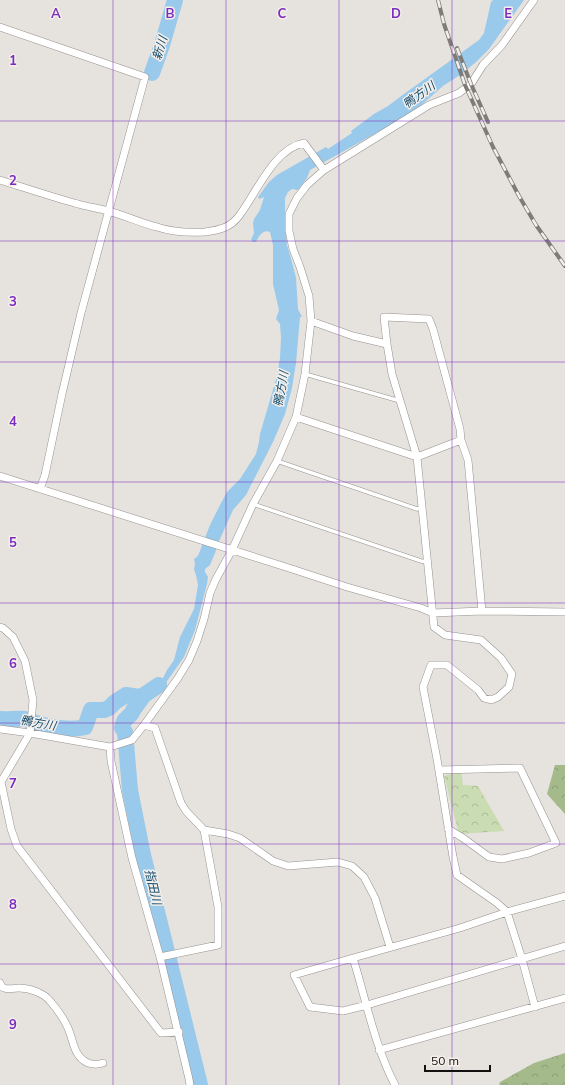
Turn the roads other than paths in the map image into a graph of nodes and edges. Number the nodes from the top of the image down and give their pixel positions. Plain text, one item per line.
1 (534, 0) edge
2 (0, 27) edge
3 (324, 170) junction
4 (0, 180) edge
5 (108, 211) junction
6 (311, 321) junction
7 (387, 344) junction
8 (305, 374) junction
9 (400, 402) junction
10 (296, 417) junction
11 (462, 440) junction
12 (417, 457) junction
13 (277, 461) junction
14 (0, 476) edge
15 (40, 489) junction
16 (253, 504) junction
17 (422, 508) junction
18 (232, 550) junction
19 (428, 562) junction
20 (482, 611) junction
21 (565, 612) edge
22 (433, 613) junction
23 (0, 627) edge
24 (144, 724) junction
25 (0, 729) edge
26 (30, 730) junction
27 (113, 746) junction
28 (439, 770) junction
29 (448, 829) junction
30 (204, 830) junction
31 (565, 896) edge
32 (507, 912) junction
33 (565, 946) edge
34 (390, 947) junction
35 (160, 957) junction
36 (353, 958) junction
37 (522, 959) junction
38 (0, 983) edge
39 (565, 998) edge
40 (367, 1005) junction
41 (535, 1006) junction
42 (178, 1032) junction
43 (379, 1050) junction
44 (103, 1063) dead end
45 (190, 1085) edge
46 (395, 1085) edge

1 - 3 street
2 - 5 street
3 - 5 street
3 - 6 street
4 - 5 street
5 - 15 street
6 - 7 street
6 - 8 street
7 - 9 street
7 - 11 street
8 - 9 lane
8 - 10 street
9 - 12 street
10 - 12 street
10 - 13 street
11 - 12 street
11 - 20 street
12 - 17 street
13 - 16 street
13 - 17 lane
14 - 15 street
15 - 18 street
16 - 18 street
16 - 19 lane
17 - 19 street
18 - 22 street
18 - 24 street
19 - 22 street
20 - 21 street
20 - 22 street
22 - 28 street
23 - 26 street
24 - 27 street
24 - 30 street
25 - 26 street
26 - 27 street
26 - 42 street
27 - 35 street
28 - 29 street
28 - 29 street
29 - 32 street
30 - 34 street
30 - 35 street
31 - 32 street
32 - 34 street
32 - 37 street
33 - 37 street
34 - 36 street
35 - 42 street
36 - 40 street
36 - 40 street
37 - 40 street
37 - 41 street
38 - 44 street
39 - 41 street
40 - 43 street
41 - 43 street
42 - 45 street
43 - 46 street

